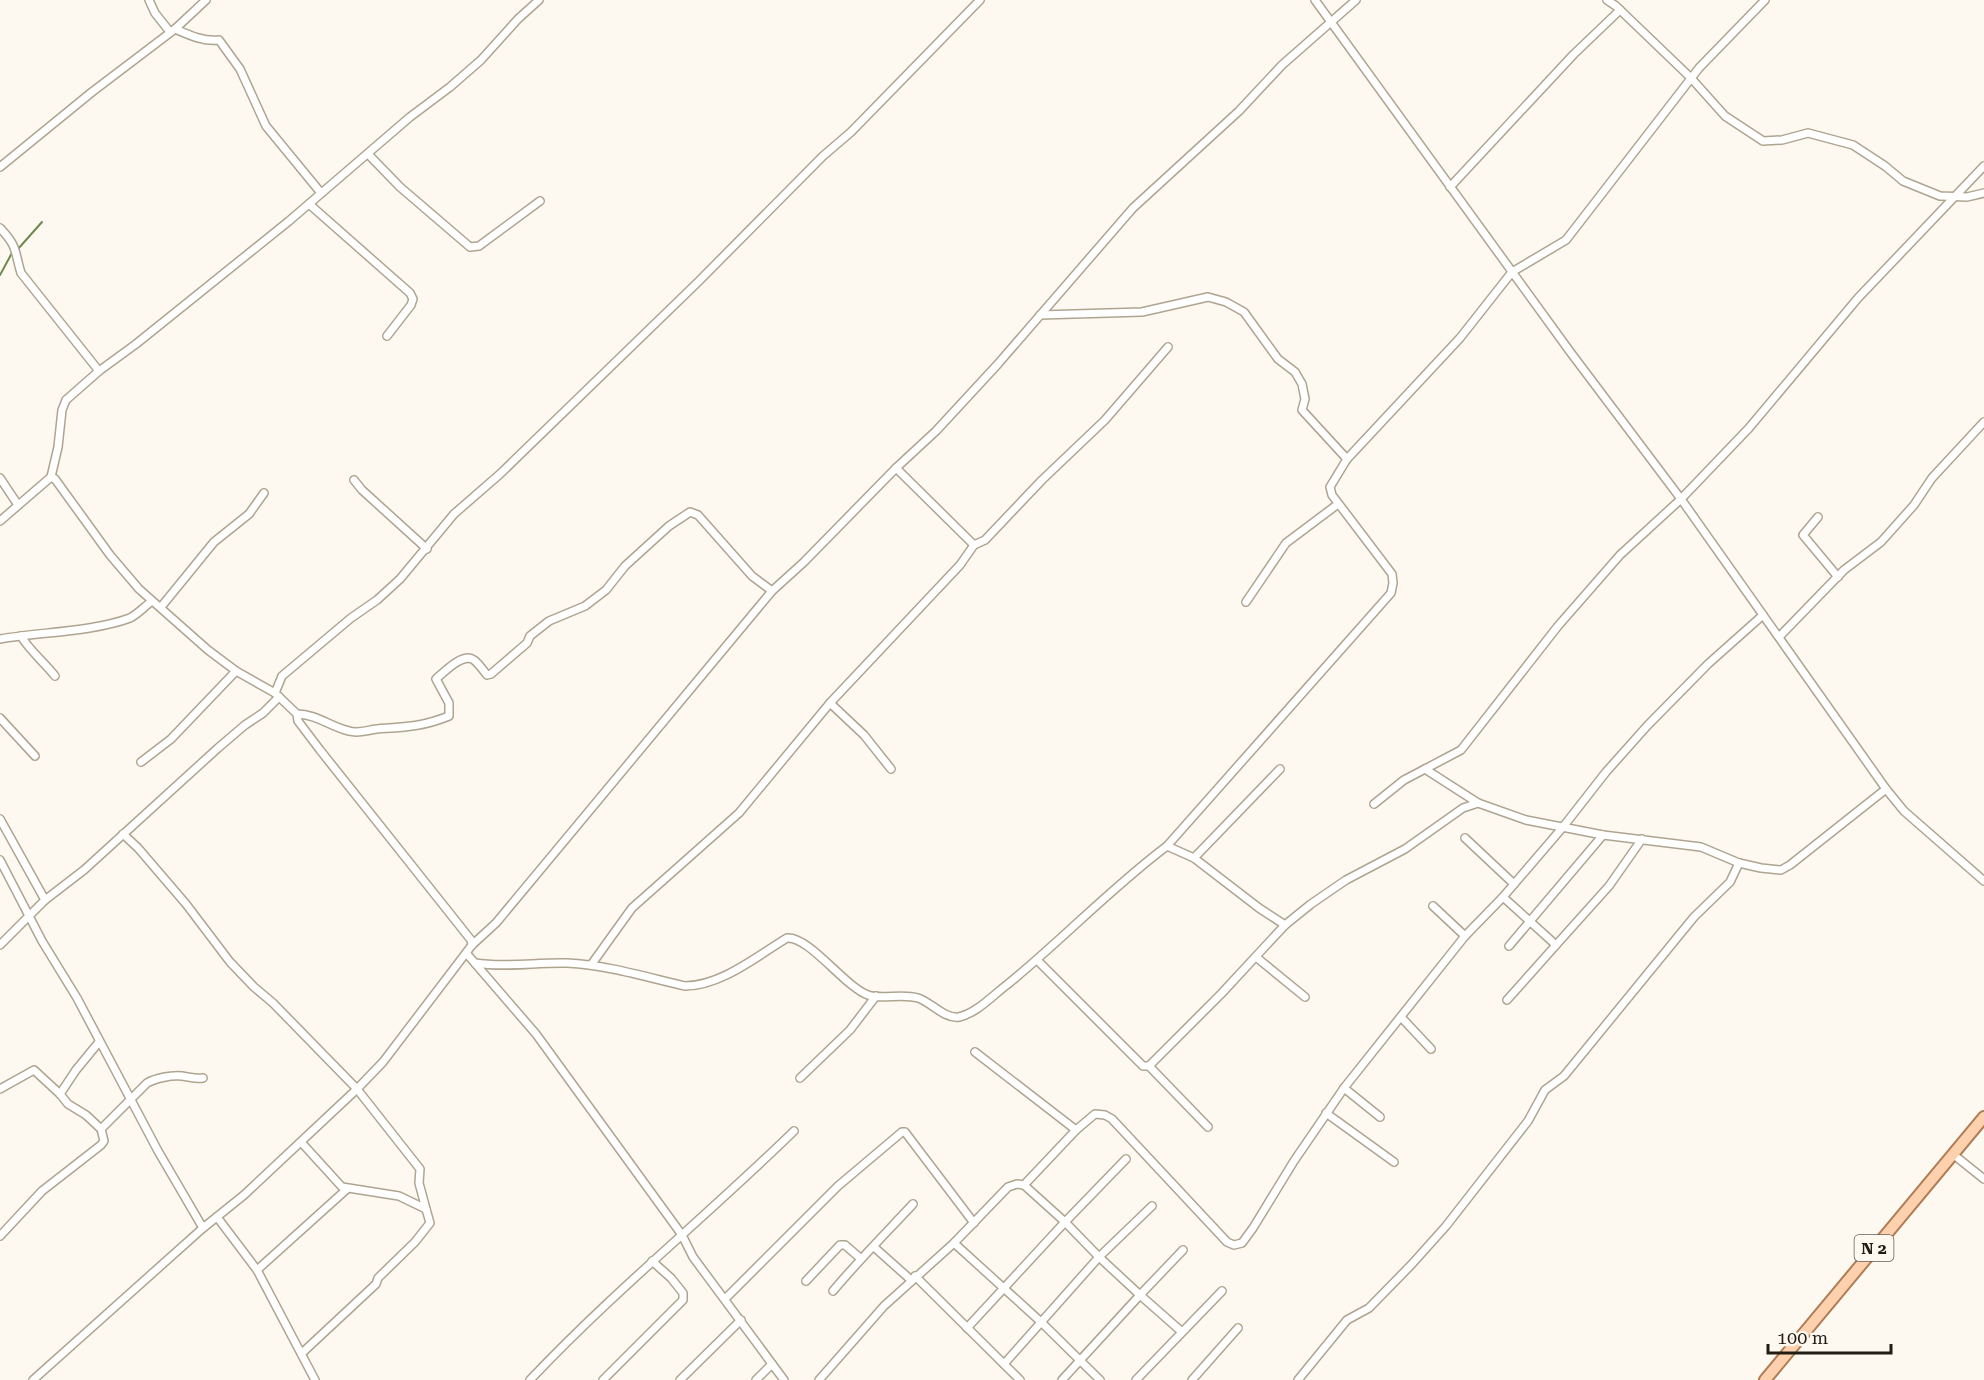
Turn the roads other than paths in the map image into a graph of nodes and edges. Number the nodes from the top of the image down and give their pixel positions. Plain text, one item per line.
1 (148, 0) edge
2 (206, 0) edge
3 (539, 0) edge
4 (980, 0) edge
5 (1315, 0) edge
6 (1356, 0) edge
7 (1607, 0) edge
8 (1765, 0) edge
9 (1620, 10) junction
10 (1330, 21) junction
11 (172, 31) junction
12 (1690, 78) junction
13 (368, 154) junction
14 (1984, 166) edge
15 (0, 167) edge
16 (1450, 187) junction
17 (321, 193) junction
18 (1983, 195) edge
19 (1956, 197) junction
20 (540, 201) dead end
21 (309, 204) junction
22 (0, 228) edge
23 (1512, 272) junction
24 (1040, 315) junction
25 (387, 336) dead end
26 (1168, 347) dead end
27 (99, 371) junction
28 (1984, 422) edge
29 (1347, 459) junction
30 (896, 468) junction
31 (51, 477) junction
32 (0, 478) edge
33 (354, 480) dead end
34 (264, 493) dead end
35 (1681, 499) junction
36 (1338, 504) junction
37 (18, 505) junction
38 (1818, 517) dead end
39 (0, 520) edge
40 (974, 545) junction
41 (427, 549) junction
42 (1838, 577) junction
43 (772, 591) junction
44 (152, 601) junction
45 (1246, 602) dead end
46 (161, 607) junction
47 (1763, 615) junction
48 (21, 636) junction
49 (1779, 637) junction
50 (0, 639) edge
51 (236, 671) junction
52 (55, 676) dead end
53 (280, 698) junction
54 (831, 703) junction
55 (297, 714) junction
56 (0, 718) edge
57 (35, 756) dead end
58 (141, 762) dead end
59 (1280, 769) dead end
60 (1425, 769) junction
61 (891, 770) dead end
62 (1886, 789) junction
63 (1478, 803) junction
64 (1374, 804) dead end
65 (0, 819) edge
66 (1563, 826) junction
67 (123, 834) junction
68 (1603, 835) junction
69 (1465, 838) dead end
70 (1642, 839) junction
71 (1167, 846) junction
72 (1194, 858) junction
73 (0, 860) edge
74 (1739, 863) junction
75 (1984, 881) edge
76 (1514, 884) junction
77 (1503, 897) junction
78 (45, 900) junction
79 (1433, 906) dead end
80 (29, 917) junction
81 (1530, 921) junction
82 (1285, 925) junction
83 (1466, 936) junction
84 (0, 945) edge
85 (472, 945) junction
86 (1556, 945) junction
87 (1509, 946) dead end
88 (467, 954) junction
89 (1256, 957) junction
90 (1037, 960) junction
91 (475, 963) junction
92 (591, 965) junction
93 (876, 996) junction
94 (1305, 997) dead end
95 (1508, 1000) dead end
96 (1401, 1017) junction
97 (99, 1042) junction
98 (1431, 1049) dead end
99 (975, 1052) dead end
100 (1149, 1066) junction
101 (202, 1078) dead end
102 (800, 1078) dead end
103 (1344, 1088) junction
104 (0, 1089) edge
105 (357, 1089) junction
106 (60, 1094) junction
107 (131, 1099) junction
108 (1326, 1113) junction
109 (1380, 1117) dead end
110 (1984, 1117) edge
111 (1208, 1126) dead end
112 (101, 1130) junction
113 (1076, 1130) junction
114 (794, 1131) dead end
115 (301, 1142) junction
116 (1954, 1155) junction
117 (1126, 1159) dead end
118 (1394, 1162) dead end
119 (1984, 1179) edge
120 (1024, 1185) junction
121 (347, 1189) junction
122 (913, 1204) dead end
123 (1152, 1206) dead end
124 (426, 1209) junction
125 (218, 1217) junction
126 (1065, 1222) junction
127 (974, 1223) junction
128 (203, 1228) junction
129 (682, 1235) junction
130 (0, 1236) edge
131 (954, 1243) junction
132 (874, 1247) junction
133 (1183, 1250) dead end
134 (1099, 1257) junction
135 (860, 1258) junction
136 (652, 1261) junction
137 (257, 1270) junction
138 (913, 1278) junction
139 (806, 1281) dead end
140 (1003, 1289) junction
141 (833, 1291) dead end
142 (1221, 1291) dead end
143 (1140, 1295) junction
144 (725, 1299) junction
145 (741, 1320) junction
146 (1041, 1322) junction
147 (967, 1328) junction
148 (1238, 1328) dead end
149 (1182, 1332) junction
150 (302, 1353) junction
151 (1079, 1361) junction
152 (772, 1364) junction
153 (1004, 1364) junction
154 (33, 1380) edge
155 (315, 1380) edge
156 (530, 1380) edge
157 (603, 1380) edge
158 (680, 1380) edge
159 (756, 1380) edge
160 (784, 1380) edge
161 (819, 1380) edge
162 (1020, 1380) edge
163 (1062, 1380) edge
164 (1100, 1380) edge
165 (1136, 1380) edge
166 (1192, 1380) edge
167 (1298, 1380) edge
168 (1765, 1380) edge

1 - 11 street
2 - 11 street
3 - 13 street
4 - 41 street
5 - 10 street
6 - 10 street
7 - 9 street
8 - 12 street
9 - 12 street
9 - 16 street
10 - 16 street
10 - 24 street
11 - 15 street
11 - 17 street
12 - 19 street
12 - 23 street
13 - 17 street
13 - 20 street
14 - 19 street
16 - 23 street
17 - 21 street
18 - 19 street
19 - 35 street
21 - 25 street
21 - 27 street
22 - 27 street
23 - 29 street
23 - 35 street
24 - 29 street
24 - 30 street
26 - 40 street
27 - 31 street
28 - 42 street
29 - 36 street
30 - 40 street
30 - 43 street
31 - 37 street
31 - 44 street
32 - 37 street
33 - 41 street
34 - 46 street
35 - 47 street
35 - 60 street
36 - 45 street
36 - 71 street
37 - 39 street
38 - 42 street
40 - 54 street
41 - 53 street
42 - 49 street
43 - 55 street
43 - 85 street
44 - 46 street
44 - 48 street
46 - 51 street
47 - 49 street
47 - 66 street
48 - 50 street
48 - 52 street
49 - 62 street
51 - 53 street
51 - 58 street
53 - 55 street
53 - 67 street
54 - 61 street
54 - 92 street
55 - 85 street
56 - 57 street
59 - 72 street
60 - 63 street
60 - 64 street
62 - 74 street
62 - 75 street
63 - 66 street
63 - 82 street
65 - 78 street
66 - 68 street
66 - 76 street
67 - 78 street
67 - 105 street
68 - 70 street
68 - 81 street
69 - 76 street
70 - 74 street
70 - 86 street
71 - 72 street
71 - 90 street
72 - 82 street
73 - 80 street
74 - 167 street
76 - 77 street
77 - 81 street
77 - 83 street
78 - 80 street
79 - 83 street
80 - 84 street
80 - 97 street
81 - 86 street
81 - 87 street
82 - 89 street
83 - 96 street
85 - 88 street
86 - 95 street
88 - 91 street
88 - 105 street
89 - 94 street
89 - 100 street
90 - 93 street
90 - 100 street
91 - 92 street
91 - 129 street
92 - 93 street
93 - 102 street
96 - 98 street
96 - 103 street
97 - 106 street
97 - 107 street
99 - 113 street
100 - 111 street
101 - 107 street
103 - 108 street
103 - 109 street
104 - 106 street
105 - 115 street
105 - 124 street
106 - 112 street
107 - 112 street
107 - 128 street
108 - 113 street
108 - 118 street
110 - 116 main road, N 2
112 - 130 street
113 - 120 street
114 - 129 street
115 - 121 street
115 - 125 street
116 - 119 street
116 - 168 main road, N 2
117 - 126 street
120 - 126 street
120 - 127 street
121 - 124 street
121 - 137 street
122 - 132 street
123 - 134 street
124 - 150 street
125 - 128 street
125 - 137 street
126 - 134 street
126 - 140 street
127 - 131 street
127 - 144 street
128 - 154 street
129 - 136 street
129 - 144 street
131 - 138 street
131 - 140 street
132 - 135 street
132 - 138 street
133 - 143 street
134 - 143 street
134 - 146 street
135 - 139 street
135 - 141 street
136 - 156 street
136 - 157 street
137 - 150 street
138 - 147 street
138 - 161 street
140 - 146 street
140 - 147 street
142 - 149 street
143 - 149 street
143 - 151 street
144 - 145 street
145 - 152 street
145 - 158 street
146 - 151 street
146 - 153 street
147 - 153 street
148 - 166 street
149 - 165 street
150 - 155 street
151 - 163 street
151 - 164 street
152 - 159 street
152 - 160 street
153 - 162 street

